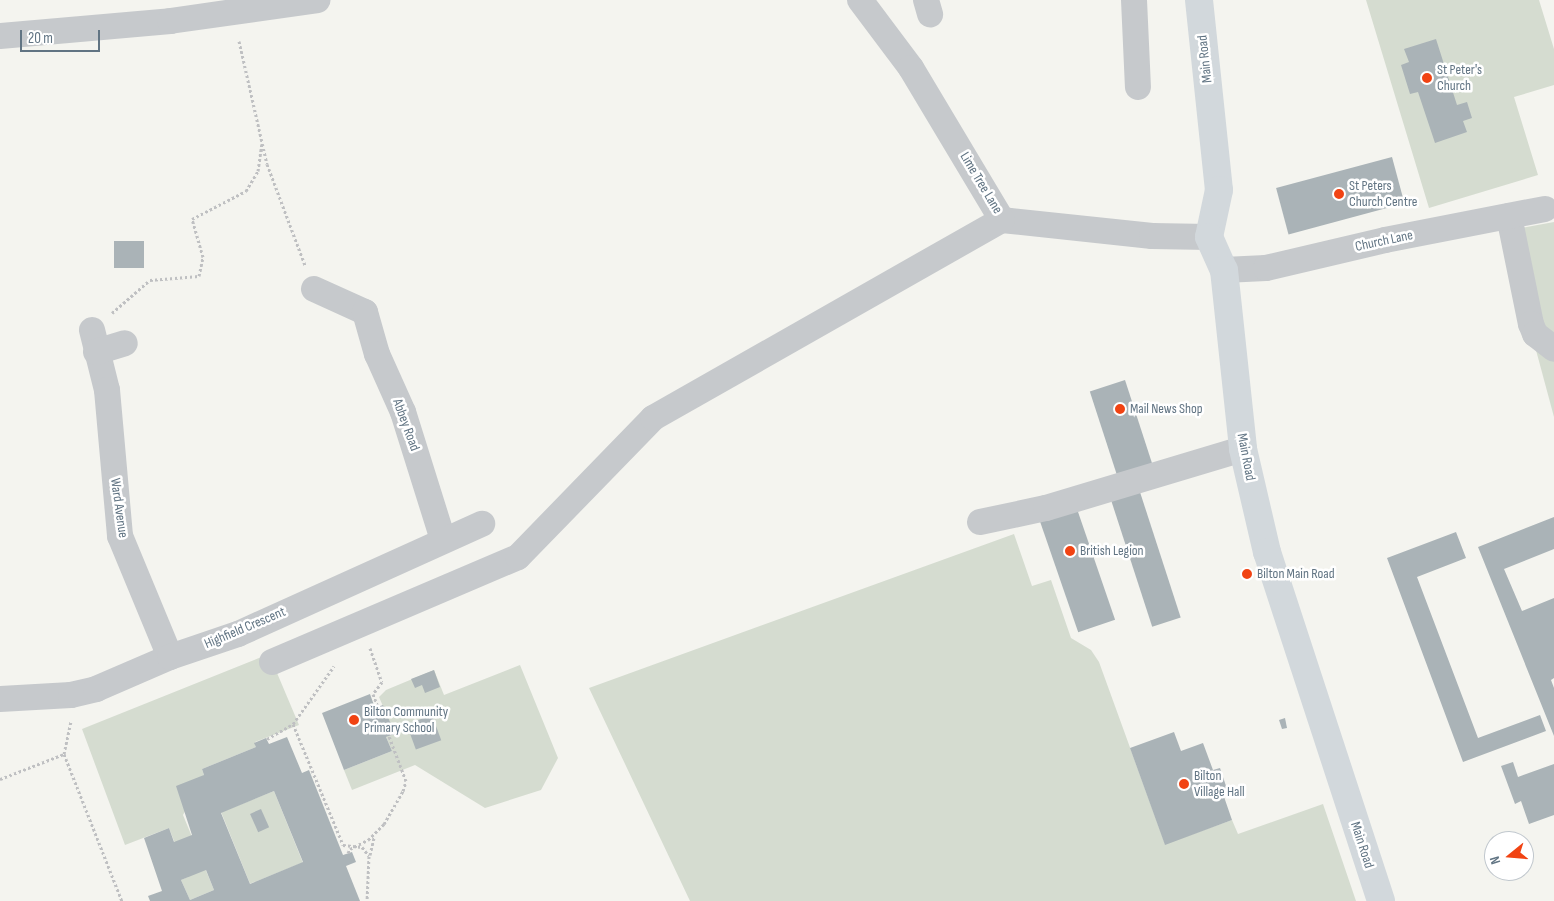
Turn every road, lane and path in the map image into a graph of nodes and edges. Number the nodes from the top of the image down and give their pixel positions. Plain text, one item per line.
1 (318, 0) edge
2 (860, 0) edge
3 (1134, 0) edge
4 (1200, 0) edge
5 (0, 36) edge
6 (239, 40) dead end
7 (1138, 87) dead end
8 (262, 144) junction
9 (1545, 208) dead end
10 (1508, 216) junction
11 (1002, 220) junction
12 (1208, 237) junction
13 (1224, 270) junction
14 (314, 289) joint
15 (94, 341) junction
16 (125, 343) dead end
17 (1554, 348) edge
18 (1243, 449) junction
19 (980, 522) dead end
20 (482, 524) dead end
21 (443, 540) junction
22 (364, 648) dead end
23 (170, 657) junction
24 (272, 662) dead end
25 (337, 664) dead end
26 (71, 695) junction
27 (0, 699) edge
28 (378, 707) dead end
29 (293, 724) junction
30 (389, 736) dead end
31 (267, 739) dead end
32 (64, 754) junction
33 (0, 779) edge
34 (375, 835) junction
35 (353, 847) junction
36 (348, 853) dead end
37 (370, 856) junction
38 (122, 901) edge
39 (367, 901) edge
40 (1381, 901) edge

1 - 5 street
2 - 11 street, Lime Tree Lane
3 - 7 street
4 - 12 main road, Main Road
6 - 8 path
8 - 14 path
8 - 15 path
9 - 10 street, Church Lane
10 - 13 street, Church Lane
10 - 17 street
11 - 12 street, Lime Tree Lane
11 - 24 street
12 - 13 main road, Main Road
13 - 18 main road, Main Road
14 - 21 street, Abbey Road
15 - 16 street
15 - 23 street, Ward Avenue
18 - 19 street
18 - 40 main road, Main Road
20 - 21 street, Highfield Crescent
21 - 23 street, Highfield Crescent
22 - 28 path
23 - 26 street, Highfield Crescent
25 - 29 path
26 - 27 street, Highfield Crescent
26 - 32 path
29 - 31 path
29 - 35 path
30 - 34 path
32 - 33 path
32 - 38 path
34 - 35 path
34 - 37 path
35 - 36 path
35 - 37 path
37 - 39 path

